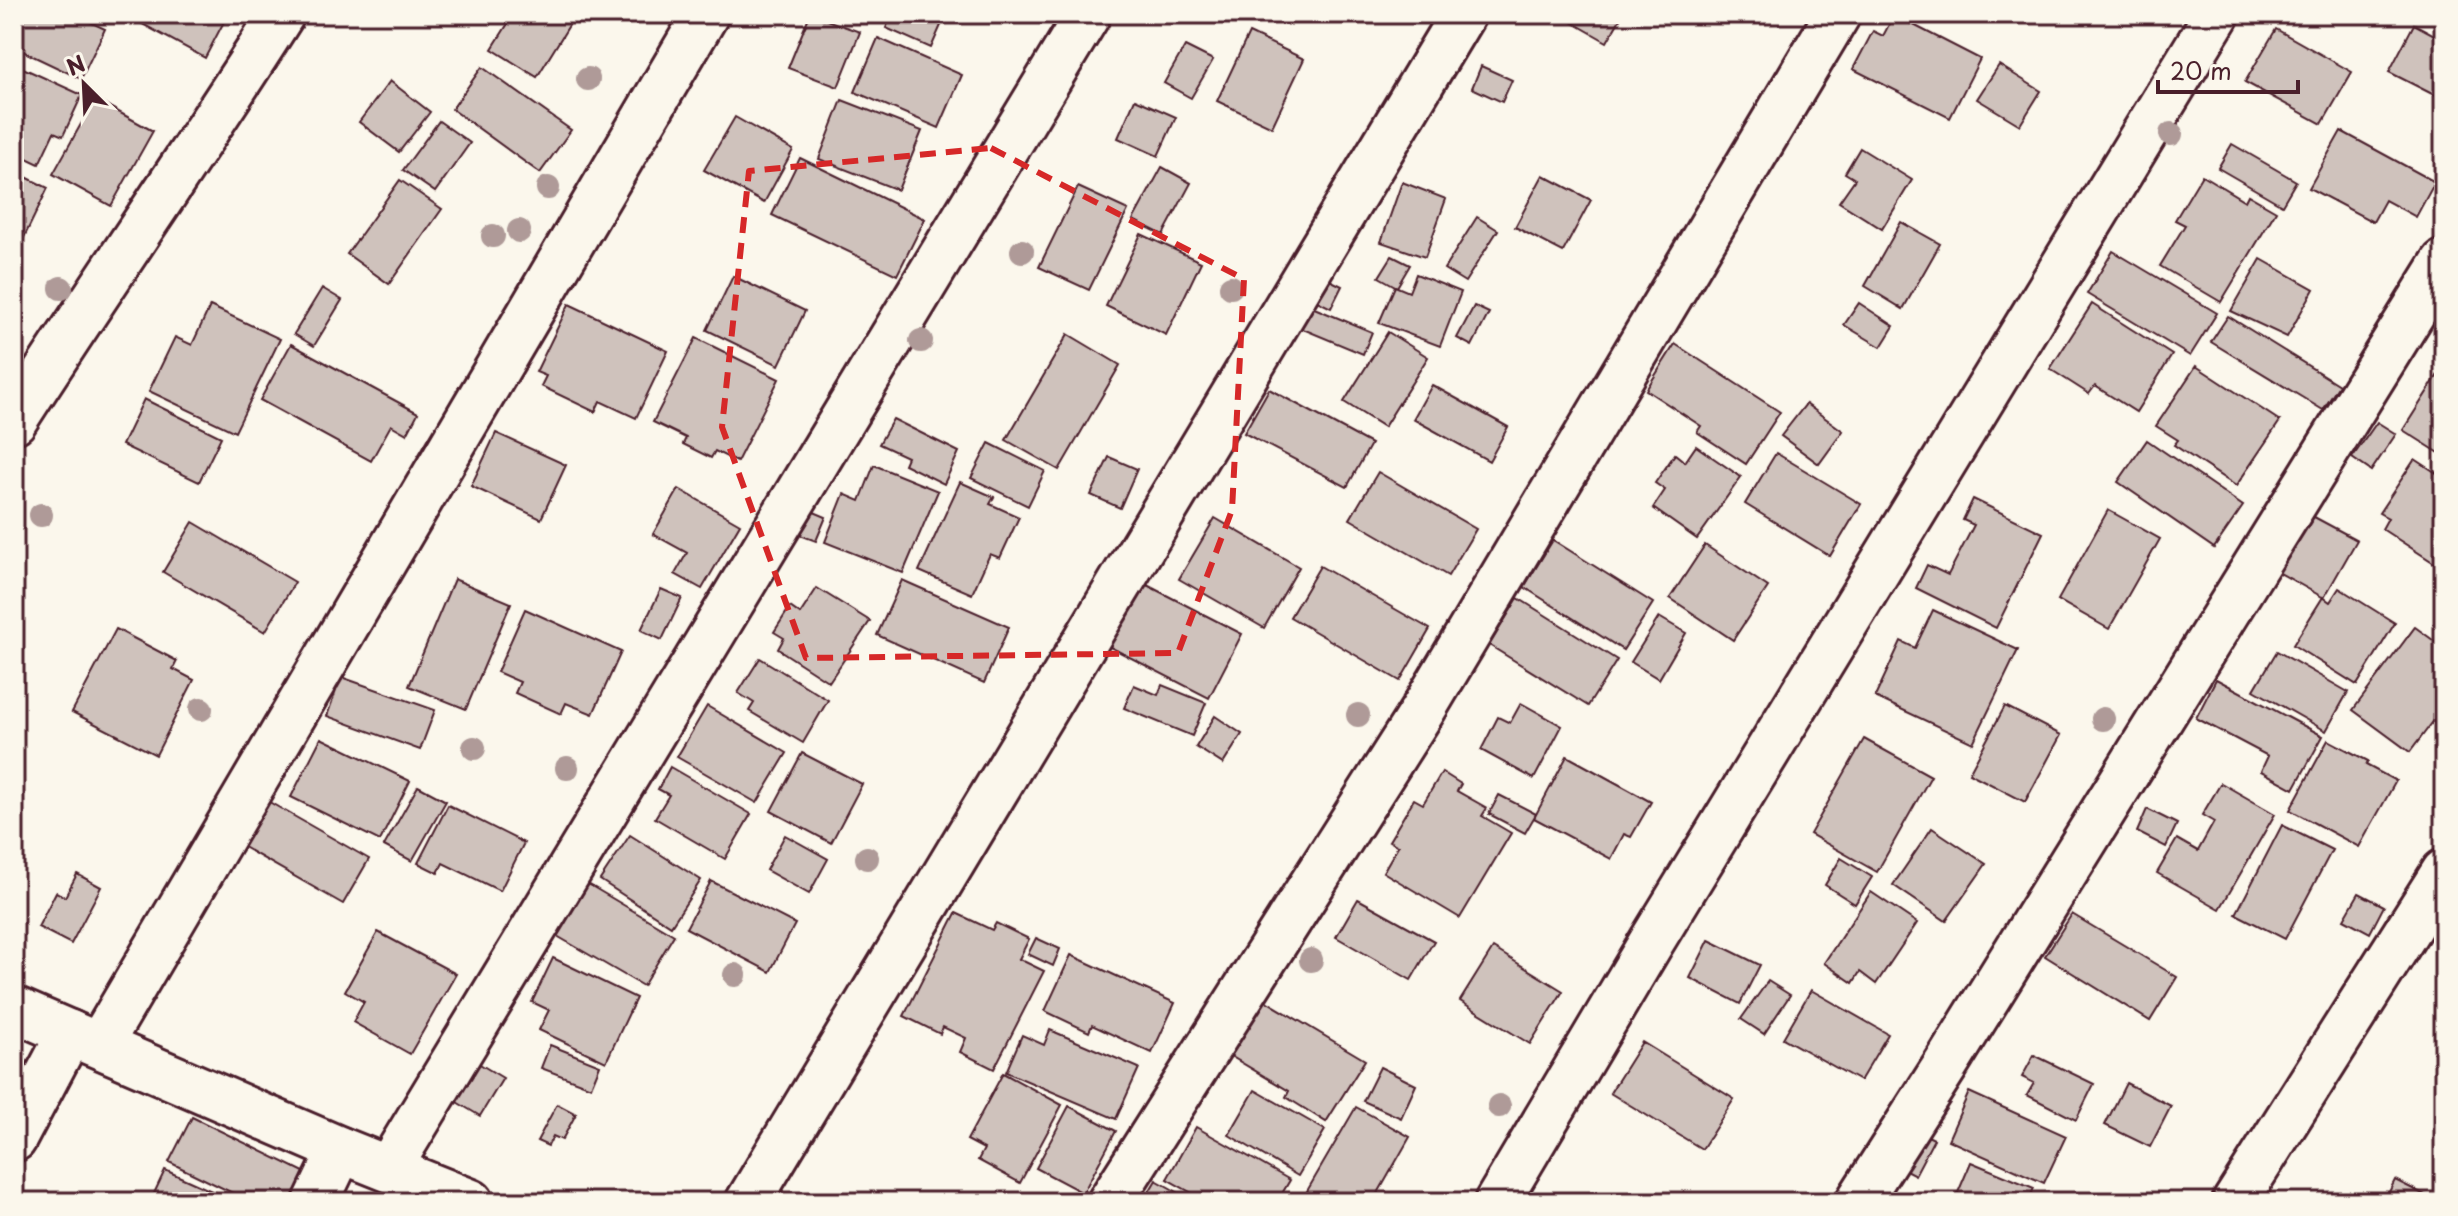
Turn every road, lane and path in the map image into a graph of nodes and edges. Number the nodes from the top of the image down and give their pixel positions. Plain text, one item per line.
1 (282, 14) edge
2 (706, 14) edge
3 (1088, 14) edge
4 (1463, 14) edge
5 (1838, 14) edge
6 (2217, 14) edge
7 (2444, 262) edge
8 (14, 421) edge
9 (2444, 872) edge
10 (14, 1009) edge
11 (85, 1039) junction
12 (14, 1139) edge
13 (341, 1150) junction
14 (389, 1168) junction
15 (316, 1202) edge
16 (471, 1202) edge
17 (748, 1202) edge
18 (1110, 1202) edge
19 (1497, 1202) edge
20 (1858, 1202) edge
21 (2235, 1202) edge

1 - 8 street
2 - 11 street
3 - 14 street
4 - 17 street
5 - 18 street
6 - 19 street
7 - 20 street
9 - 21 street
10 - 11 street
11 - 12 street
11 - 13 street
13 - 14 street
13 - 15 street
14 - 16 street

